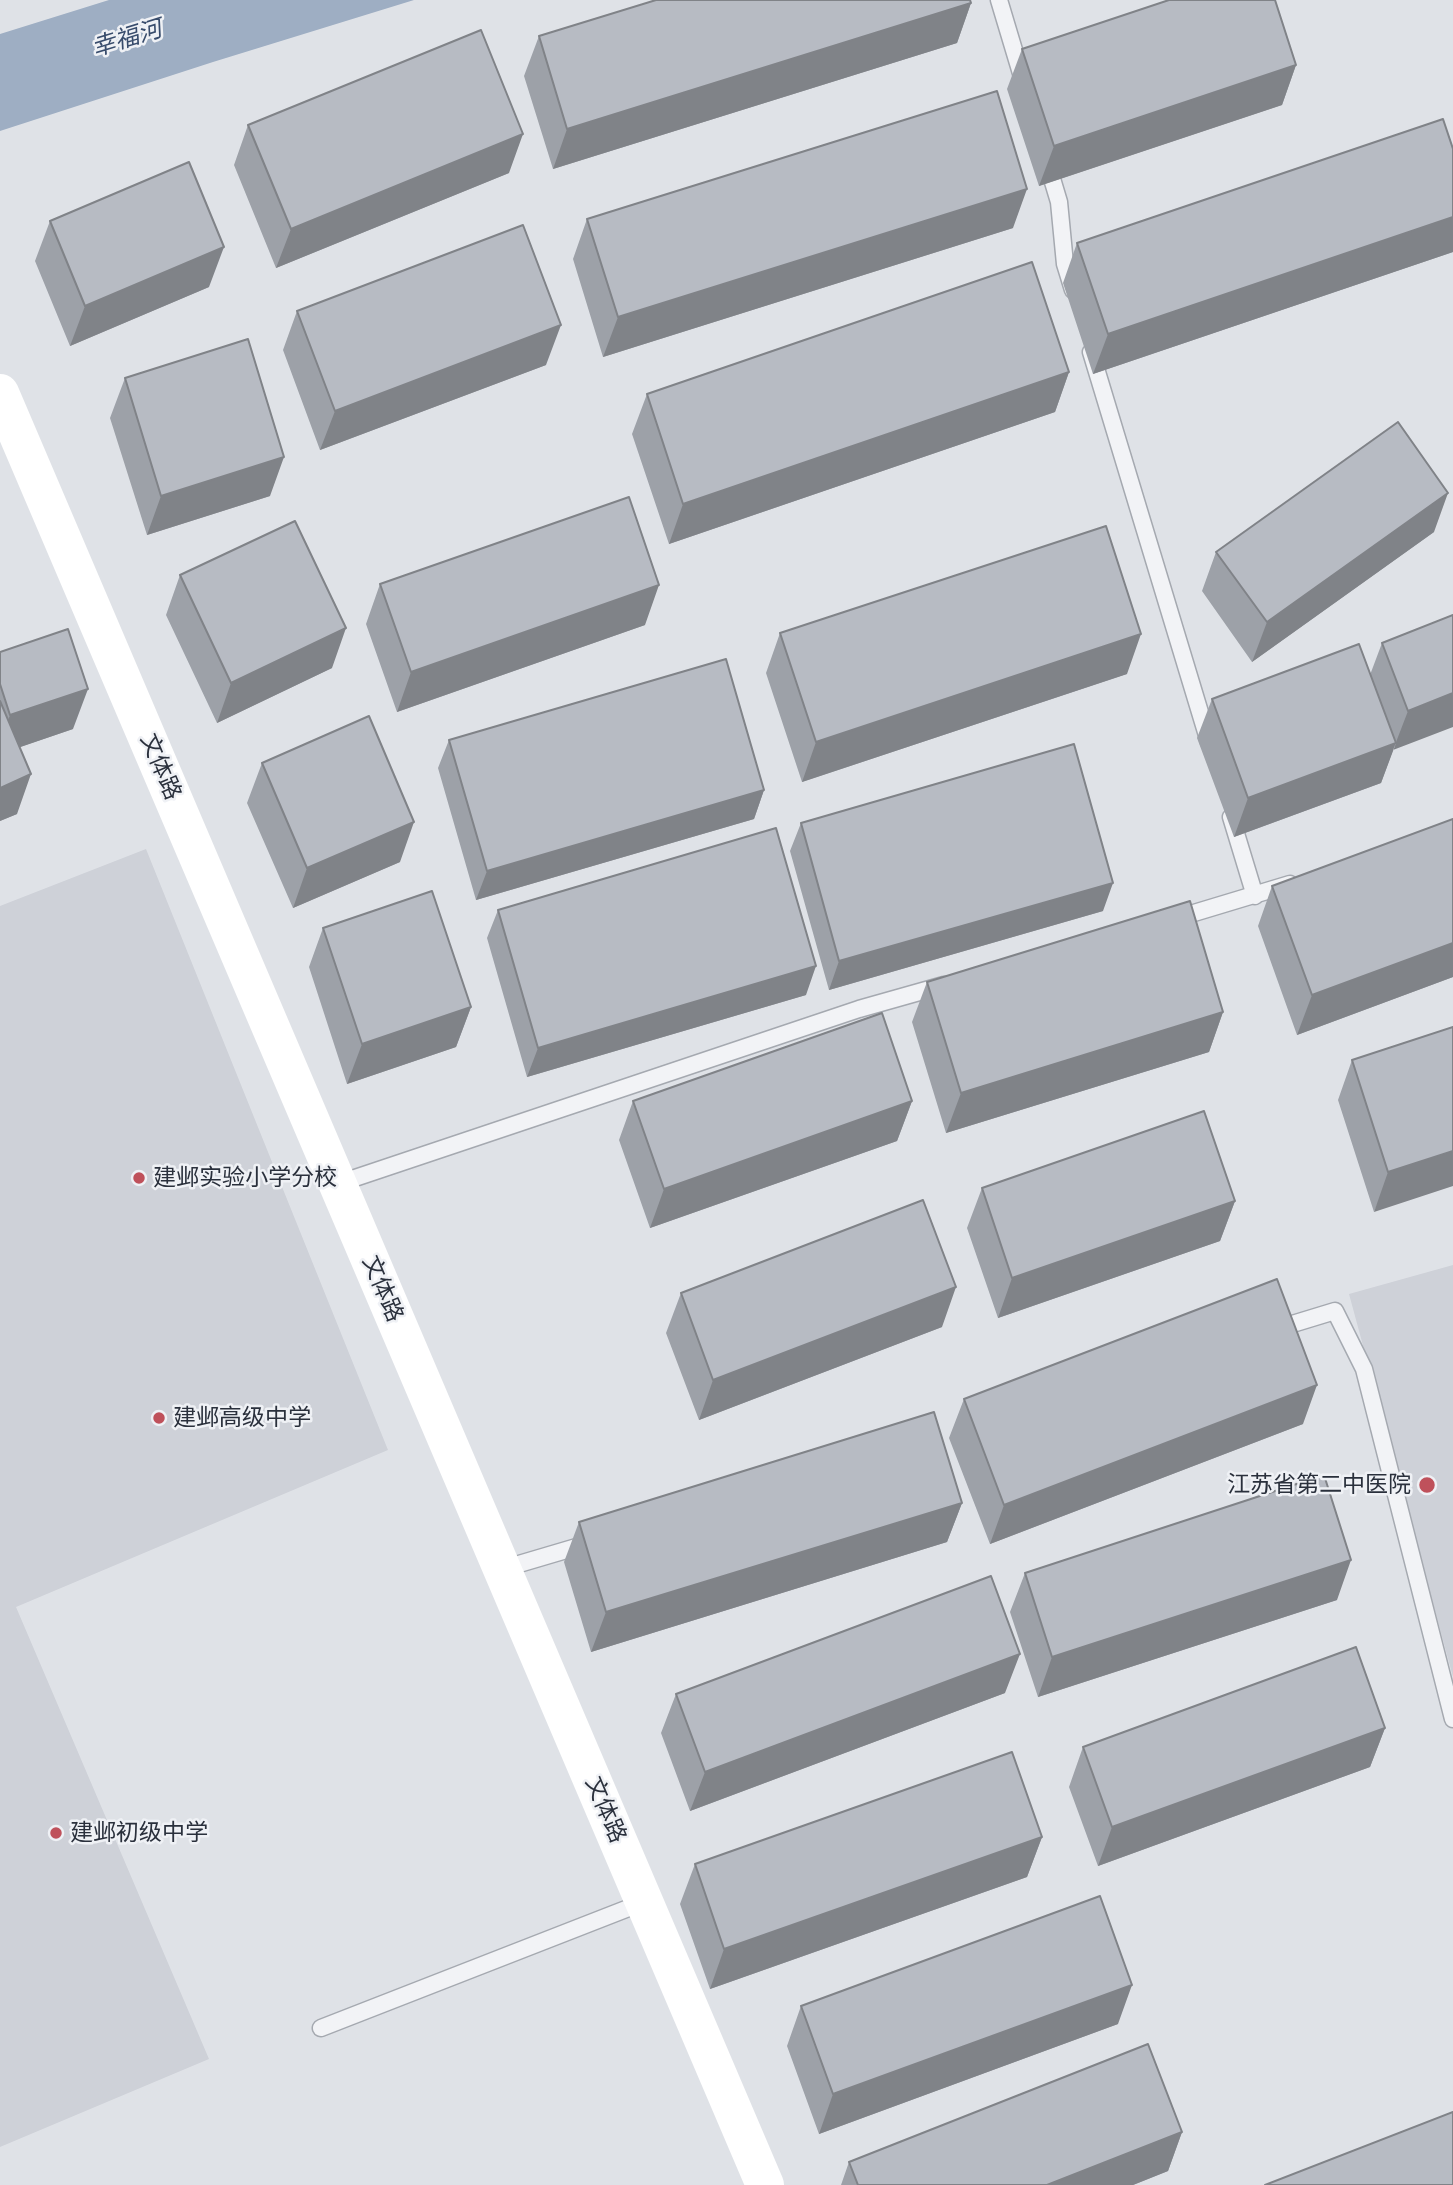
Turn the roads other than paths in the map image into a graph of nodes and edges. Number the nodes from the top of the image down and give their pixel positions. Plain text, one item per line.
1 (999, 0) edge
2 (1029, 101) edge
3 (1044, 151) edge
4 (1077, 304) dead end
5 (1085, 330) dead end
6 (0, 393) edge
7 (1215, 764) dead end
8 (1227, 803) dead end
9 (1308, 878) edge
10 (1255, 896) junction
11 (1163, 922) edge
12 (964, 979) edge
13 (337, 1184) junction
14 (1257, 1335) edge
15 (608, 1537) edge
16 (502, 1569) junction
17 (1453, 1719) edge
18 (644, 1902) junction
19 (321, 2028) dead end
20 (765, 2185) edge

1 - 2 lane
3 - 4 lane
5 - 7 lane
6 - 13 main road, 文体路
8 - 10 lane
9 - 10 lane
10 - 11 lane
12 - 13 lane
13 - 16 main road, 文体路
14 - 17 lane
15 - 16 lane
16 - 18 main road, 文体路
18 - 19 lane
18 - 20 main road, 文体路

